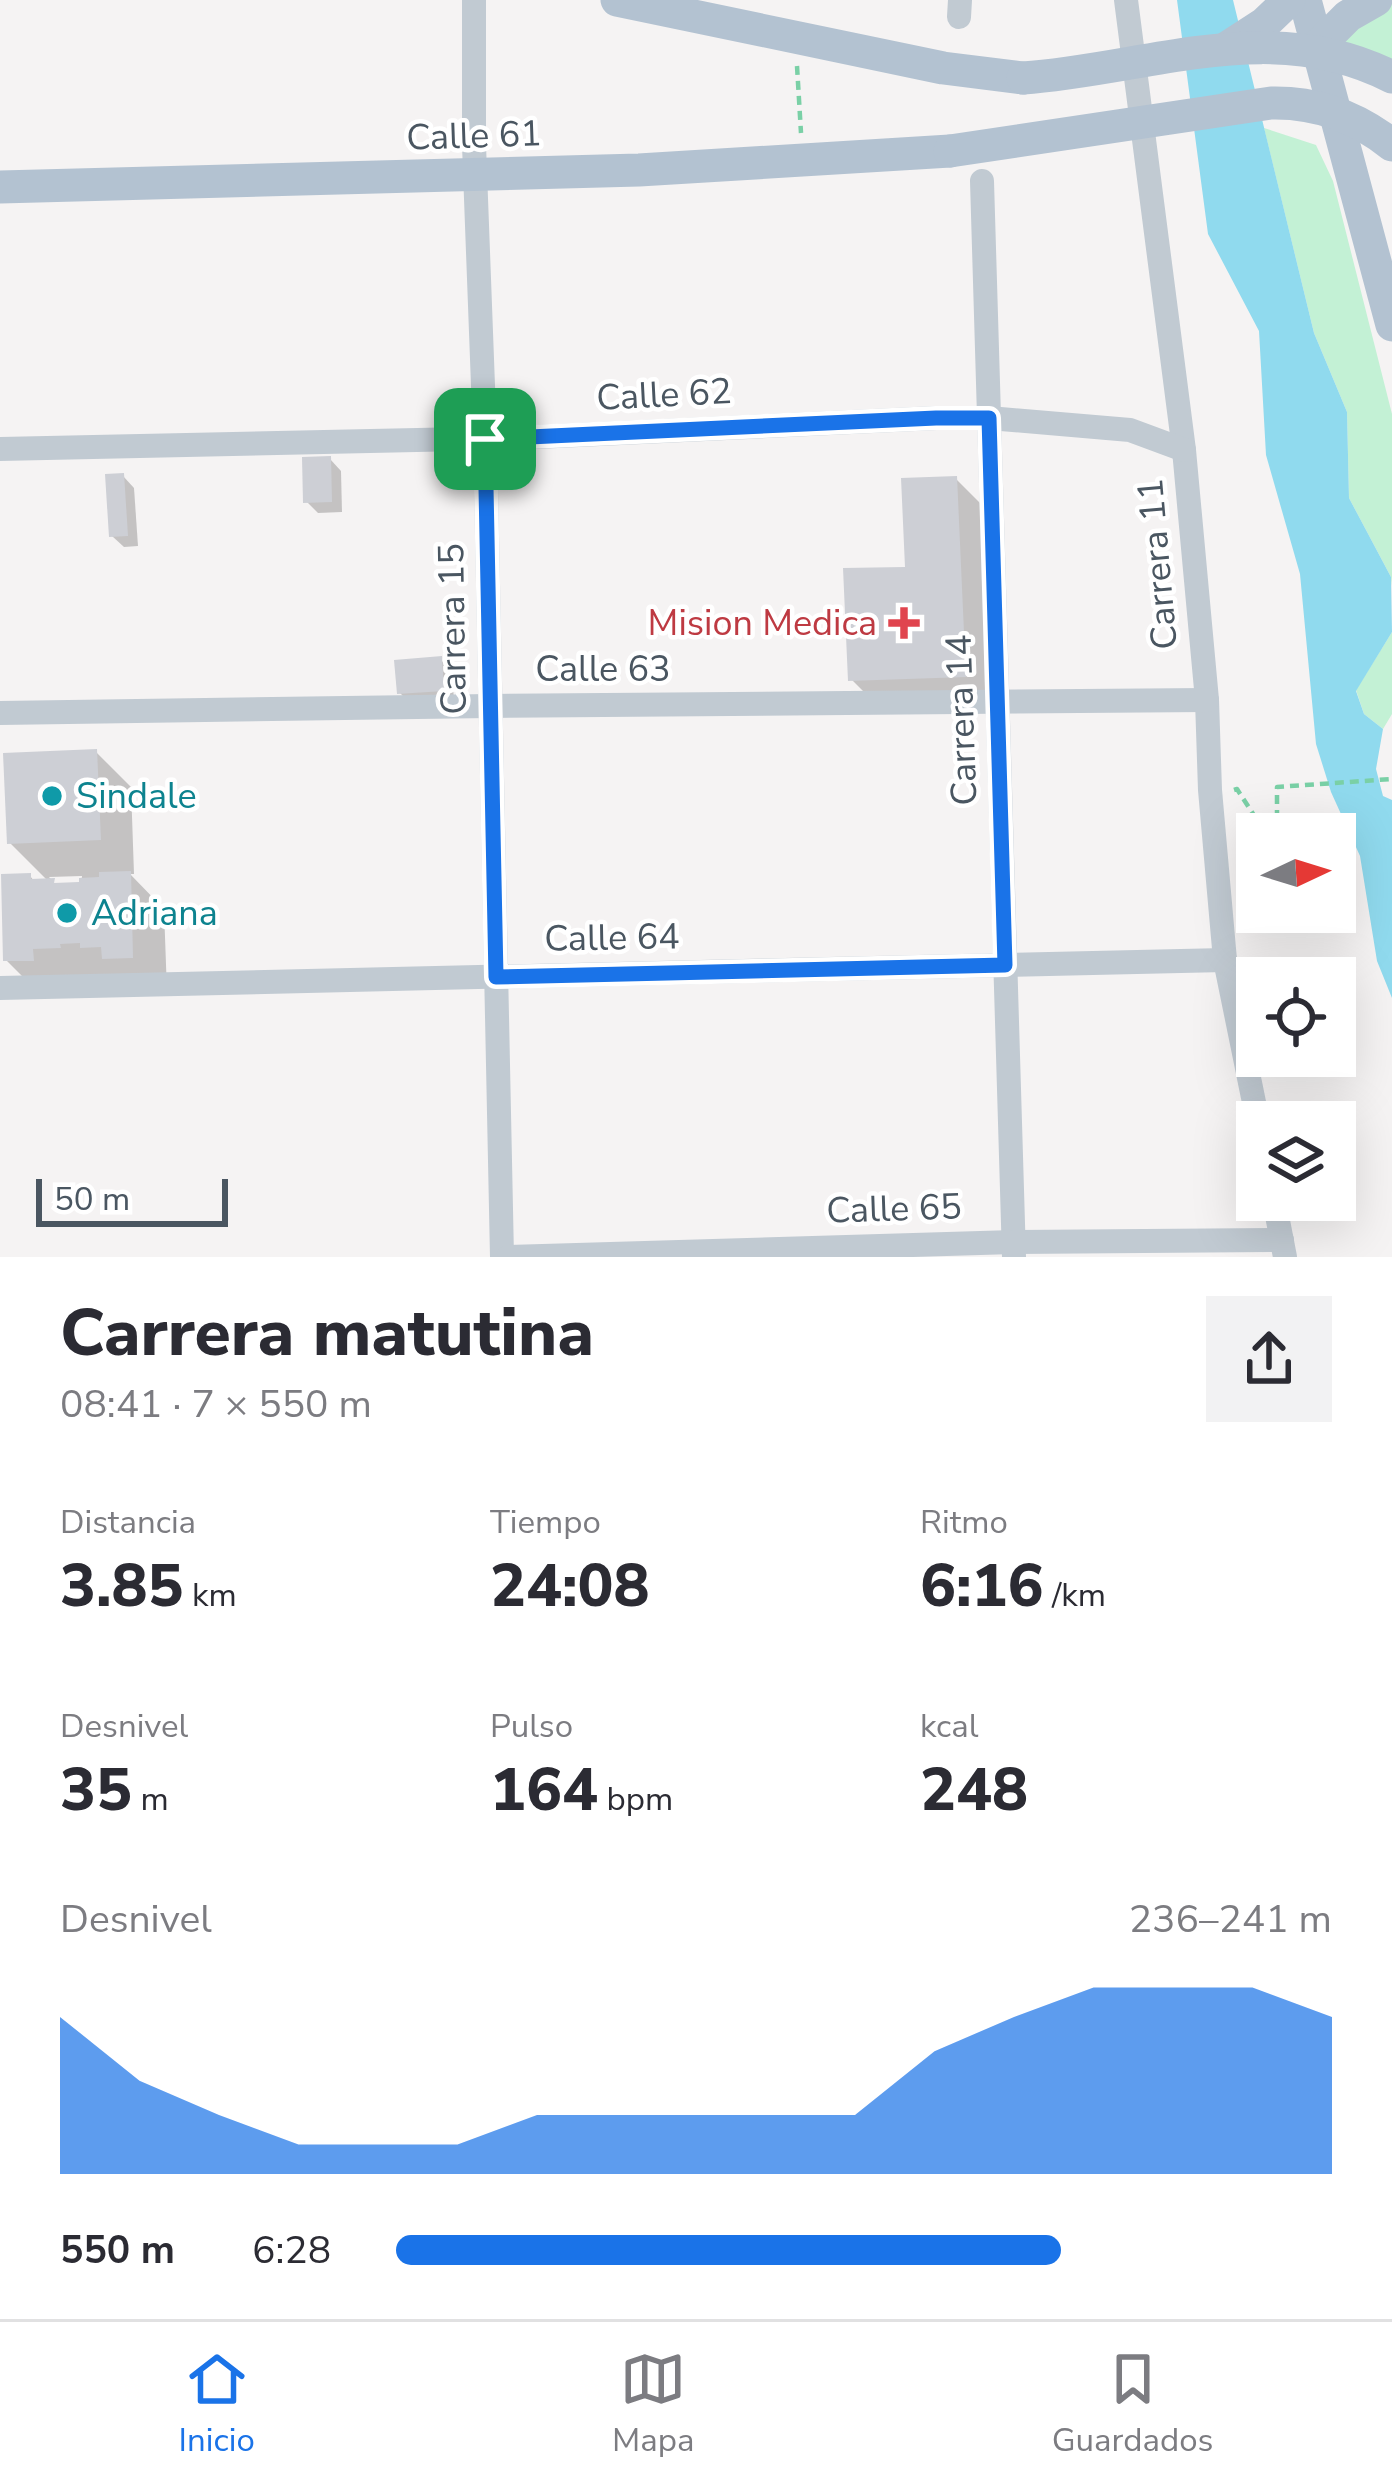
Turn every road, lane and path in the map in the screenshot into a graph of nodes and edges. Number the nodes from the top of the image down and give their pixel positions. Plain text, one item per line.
1 (474, 0) edge
2 (616, 0) edge
3 (1126, 0) edge
4 (1289, 0) edge
5 (1305, 0) edge
6 (1376, 0) edge
7 (796, 37) junction
8 (1318, 46) junction
9 (1228, 47) junction
10 (1392, 76) edge
11 (1392, 145) edge
12 (803, 161) junction
13 (475, 175) junction
14 (982, 181) dead end
15 (0, 187) edge
16 (1392, 325) edge
17 (989, 418) junction
18 (485, 439) junction
19 (0, 449) edge
20 (1184, 449) junction
21 (1207, 700) junction
22 (998, 702) junction
23 (490, 706) junction
24 (0, 713) edge
25 (1392, 779) edge
26 (1210, 790) junction
27 (1252, 813) edge
28 (1277, 813) edge
29 (1225, 960) junction
30 (1005, 965) junction
31 (496, 977) junction
32 (0, 988) edge
33 (1254, 1101) edge
34 (1014, 1249) edge
35 (1283, 1249) edge
36 (505, 1257) edge

1 - 13 street, Carrera 15
2 - 7 main road
3 - 20 street, Carrera 11
4 - 9 main road
5 - 8 main road
6 - 8 main road
7 - 9 main road, bridge
7 - 12 path
8 - 16 main road
9 - 10 main road, bridge
11 - 12 main road, Calle 61, bridge
12 - 13 main road, Calle 61
13 - 15 main road, Calle 61
13 - 18 street, Carrera 15
14 - 17 street, Carrera 14
17 - 18 street, Calle 62
17 - 20 street, Calle 62
17 - 22 street, Carrera 14
18 - 19 street, Calle 62
18 - 23 street, Carrera 15
20 - 21 street, Carrera 11
21 - 22 street, Calle 63
21 - 26 street, Carrera 11
22 - 23 street, Calle 63
22 - 30 street, Carrera 14
23 - 24 street, Calle 63
23 - 31 street, Carrera 15
25 - 28 path
26 - 27 path
26 - 29 street, Carrera 11
29 - 30 street, Calle 64
29 - 33 street, Carrera 11
30 - 31 street, Calle 64
30 - 34 street, Carrera 14
31 - 32 street, Calle 64
31 - 36 street, Carrera 15
34 - 35 street, Calle 65
34 - 36 street, Calle 65

